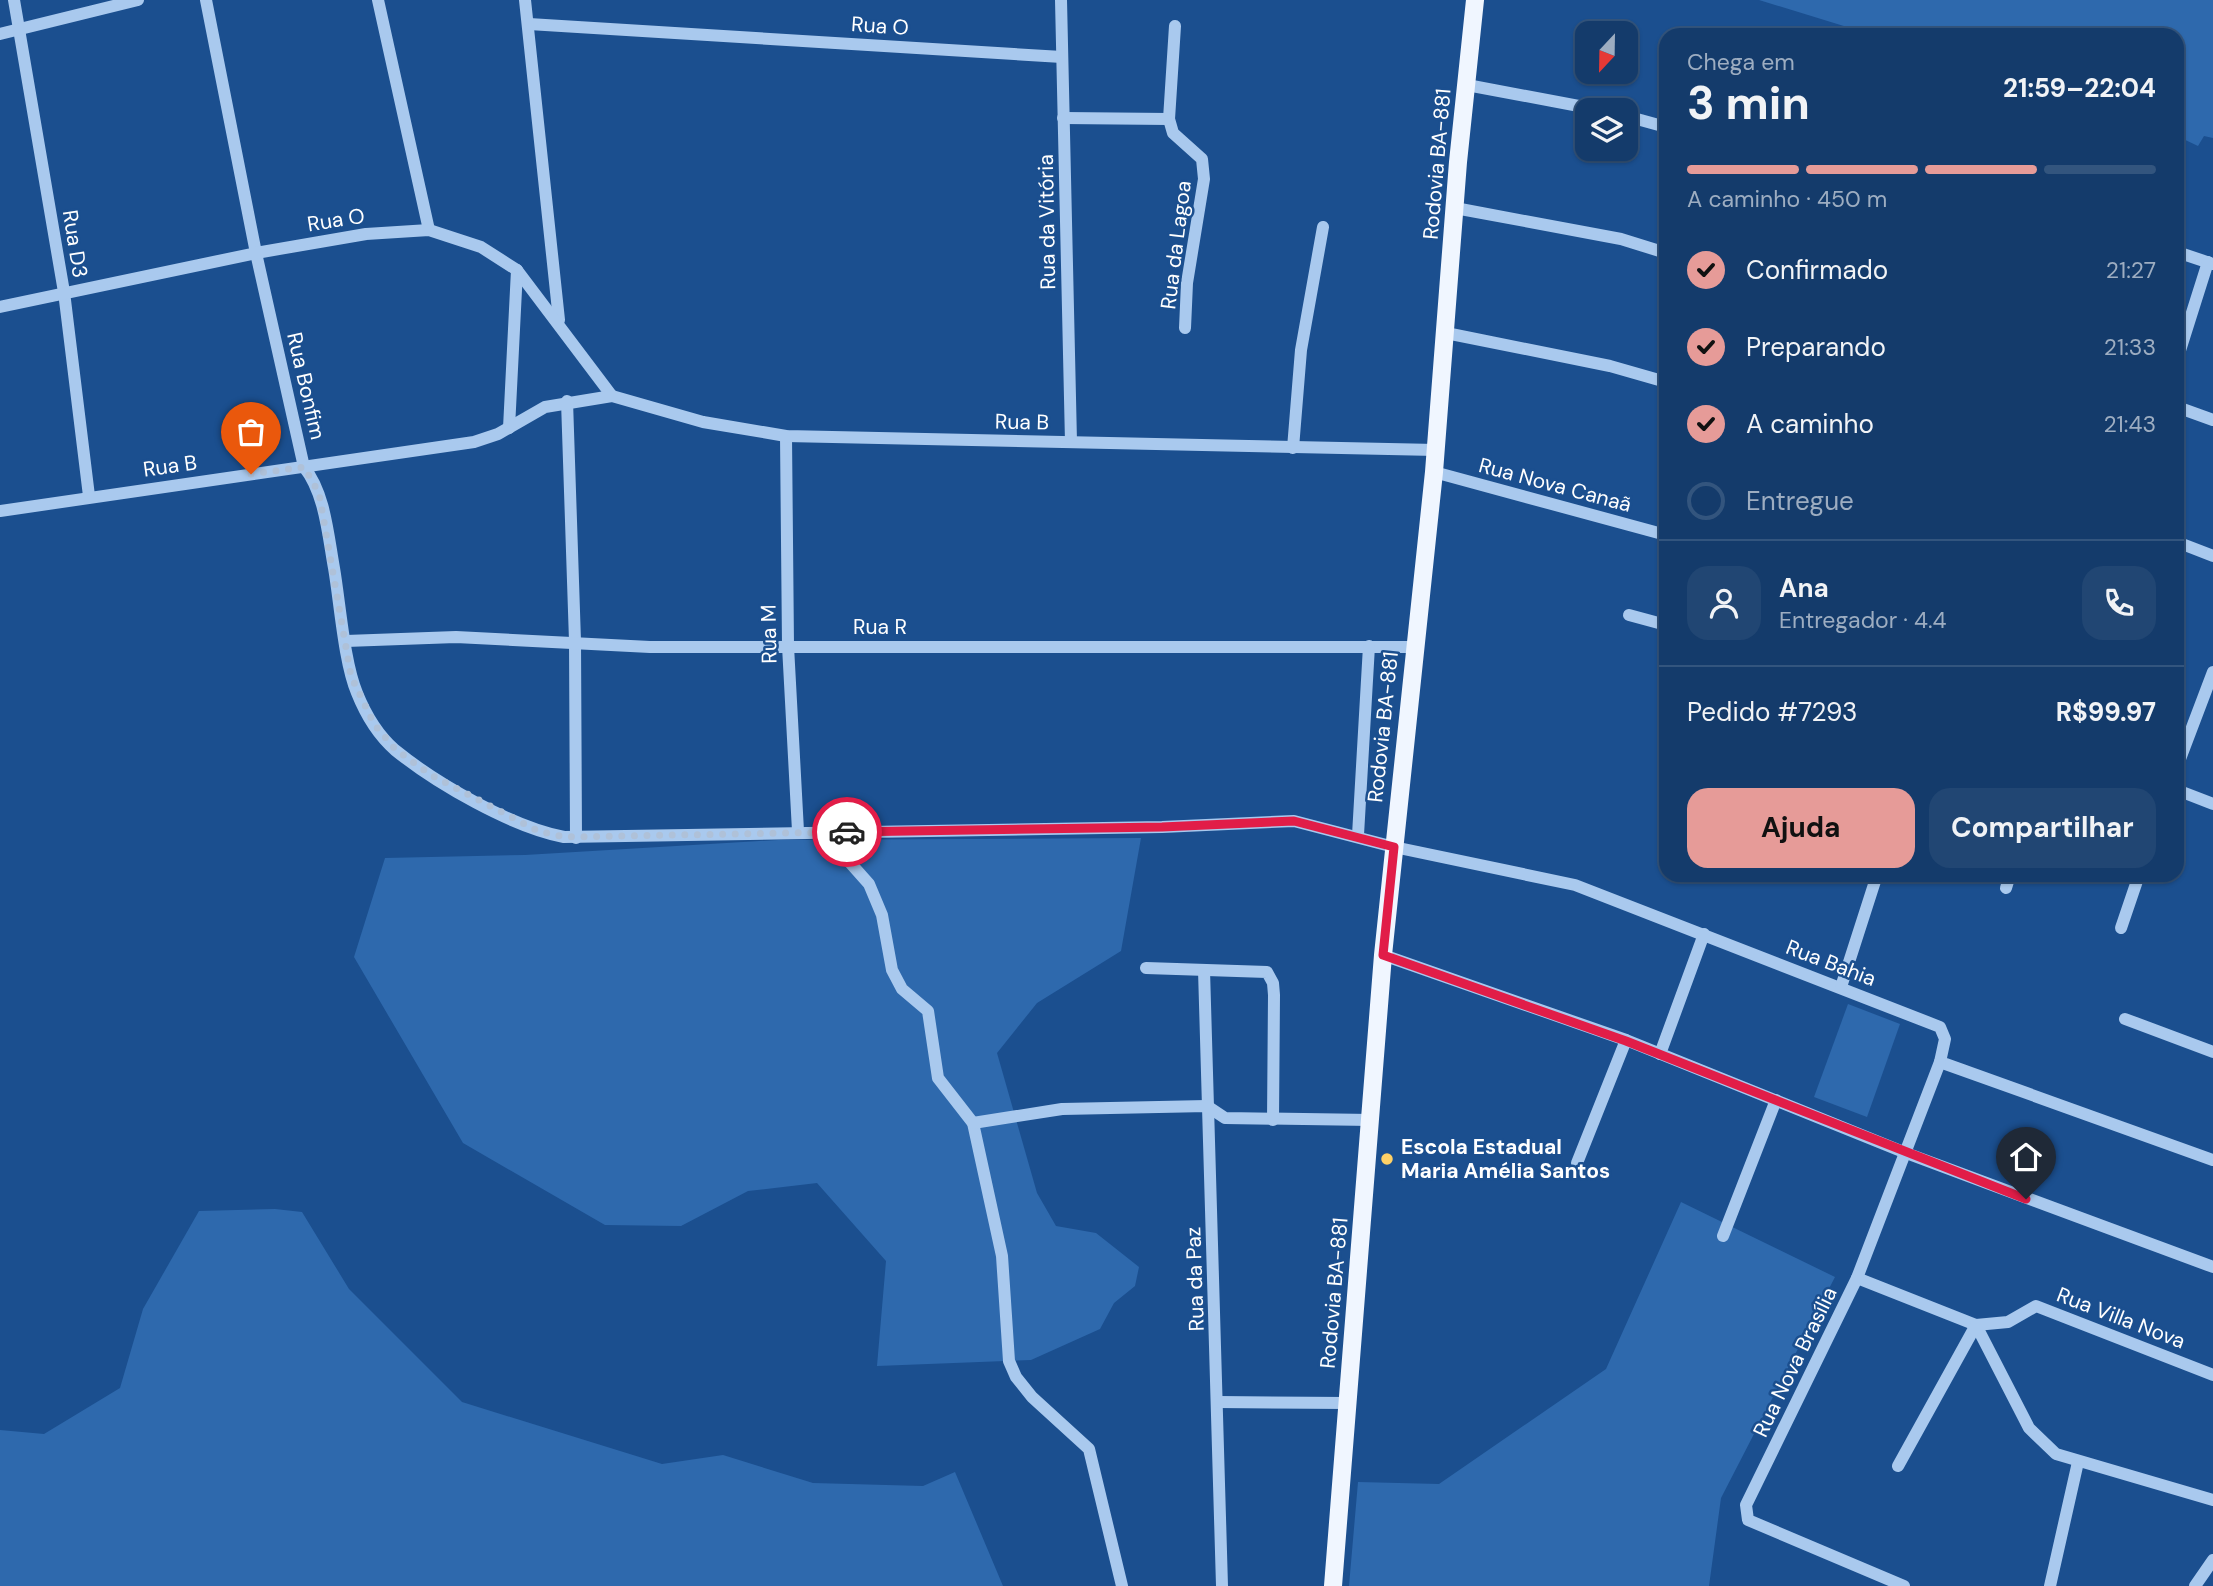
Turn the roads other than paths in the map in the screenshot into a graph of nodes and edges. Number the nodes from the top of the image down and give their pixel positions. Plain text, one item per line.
1 (14, 0) edge
2 (138, 0) edge
3 (206, 0) edge
4 (377, 0) edge
5 (525, 0) edge
6 (1061, 0) edge
7 (1475, 0) edge
8 (528, 24) junction
9 (1175, 26) dead end
10 (20, 29) junction
11 (0, 34) edge
12 (1062, 57) junction
13 (1467, 85) junction
14 (1575, 105) edge
15 (1063, 118) junction
16 (1169, 119) junction
17 (1638, 119) edge
18 (1659, 125) edge
19 (1455, 208) junction
20 (1323, 227) dead end
21 (429, 230) junction
22 (1659, 251) edge
23 (256, 253) junction
24 (2184, 254) edge
25 (2210, 263) edge
26 (517, 270) junction
27 (64, 292) junction
28 (0, 307) edge
29 (559, 323) junction
30 (1185, 328) dead end
31 (1446, 333) junction
32 (2184, 339) edge
33 (1659, 380) edge
34 (612, 397) junction
35 (567, 401) junction
36 (2184, 410) edge
37 (2213, 420) edge
38 (509, 428) junction
39 (786, 436) junction
40 (1071, 442) junction
41 (1293, 448) junction
42 (1436, 450) junction
43 (304, 467) junction
44 (1434, 472) junction
45 (89, 496) junction
46 (0, 511) edge
47 (1659, 534) edge
48 (2184, 545) edge
49 (2213, 556) edge
50 (1629, 615) dead end
51 (1659, 623) edge
52 (346, 641) junction
53 (575, 641) junction
54 (788, 646) junction
55 (1369, 646) junction
56 (1415, 647) junction
57 (2213, 672) edge
58 (2208, 699) edge
59 (2184, 752) edge
60 (2184, 793) edge
61 (2213, 804) edge
62 (797, 831) junction
63 (819, 833) junction
64 (1358, 835) junction
65 (576, 838) junction
66 (1394, 847) junction
67 (1875, 882) edge
68 (2008, 882) edge
69 (2137, 882) edge
70 (2006, 888) dead end
71 (2121, 928) dead end
72 (1704, 934) junction
73 (1383, 955) junction
74 (1146, 968) dead end
75 (1204, 970) junction
76 (1841, 987) junction
77 (2125, 1019) dead end
78 (1626, 1041) junction
79 (2213, 1052) edge
80 (1660, 1054) junction
81 (1940, 1062) junction
82 (1776, 1100) junction
83 (1208, 1105) junction
84 (1273, 1120) junction
85 (1371, 1120) junction
86 (973, 1123) junction
87 (1906, 1153) junction
88 (2213, 1160) edge
89 (1577, 1163) dead end
90 (1723, 1237) dead end
91 (2213, 1267) edge
92 (1857, 1278) junction
93 (1976, 1325) junction
94 (2213, 1375) edge
95 (1218, 1402) junction
96 (1347, 1404) junction
97 (2078, 1462) junction
98 (1898, 1466) dead end
99 (2213, 1500) edge
100 (2213, 1560) edge
101 (1122, 1586) edge
102 (1222, 1586) edge
103 (1333, 1586) edge
104 (1905, 1586) edge
105 (2050, 1586) edge
106 (2195, 1586) edge

1 - 10 street, Rua D3
2 - 10 street
3 - 23 street, Rua Bonfim
4 - 21 street
5 - 8 street
6 - 12 street, Rua da Vitória
7 - 13 main road, Rodovia BA-881
8 - 12 street, Rua O
8 - 29 street
9 - 16 street
10 - 11 street
10 - 27 street, Rua D3
12 - 15 street, Rua da Vitória
13 - 14 street
13 - 19 main road, Rodovia BA-881
15 - 16 street
15 - 40 street, Rua da Vitória
16 - 30 street, Rua da Lagoa
17 - 18 street
19 - 22 street
19 - 31 main road, Rodovia BA-881
20 - 41 street
21 - 23 street, Rua O
21 - 26 street, Rua O
23 - 27 street, Rua O
23 - 43 street, Rua Bonfim
24 - 25 street
25 - 32 street
26 - 29 street, Rua O
26 - 38 street
27 - 28 street, Rua O
27 - 45 street, Rua D3
29 - 34 street, Rua O
31 - 33 street
31 - 42 main road, Rodovia BA-881
34 - 35 street, Rua B
34 - 39 street, Rua B
35 - 38 street, Rua B
35 - 53 street
36 - 37 street
38 - 43 street, Rua B
39 - 40 street, Rua B
39 - 54 street, Rua M
40 - 41 street, Rua B
41 - 42 street, Rua B
42 - 44 main road, Rodovia BA-881
43 - 45 street, Rua B
43 - 52 street, Rua Bonfim
44 - 47 street, Rua Nova Canaã
44 - 56 main road, Rodovia BA-881
45 - 46 street, Rua B
48 - 49 street
50 - 51 street
52 - 53 street, Rua R
52 - 65 street, Rua Bonfim
53 - 54 street, Rua R
53 - 65 street
54 - 55 street, Rua R
54 - 62 street, Rua M
55 - 56 street, Rua R
55 - 64 street
56 - 66 main road, Rodovia BA-881
57 - 58 street
58 - 59 street
60 - 61 street
62 - 63 street, Rua Bonfim
62 - 65 street, Rua Bonfim
63 - 64 street, Rua Bonfim
63 - 86 street
64 - 66 street, Rua Bonfim
66 - 72 street, Rua Bahia
66 - 73 main road, Rodovia BA-881
67 - 76 street
68 - 70 street
69 - 71 street
72 - 76 street, Rua Bahia
72 - 80 street
73 - 78 street
73 - 85 main road, Rodovia BA-881
74 - 75 street
75 - 83 street, Rua da Paz
75 - 84 street
76 - 81 street, Rua Bahia
77 - 79 street
78 - 80 street
78 - 89 street
80 - 82 street
81 - 87 street, Rua Nova Brasília
81 - 88 street
82 - 87 street
82 - 90 street
83 - 84 street
83 - 86 street
83 - 95 street, Rua da Paz
84 - 85 street
85 - 96 main road, Rodovia BA-881
86 - 101 street
87 - 91 street
87 - 92 street, Rua Nova Brasília
92 - 93 street, Rua Villa Nova
92 - 104 street, Rua Nova Brasília
93 - 94 street, Rua Villa Nova
93 - 97 street
93 - 98 street
95 - 96 street
95 - 102 street, Rua da Paz
96 - 103 main road, Rodovia BA-881
97 - 99 street
97 - 105 street
100 - 106 street

